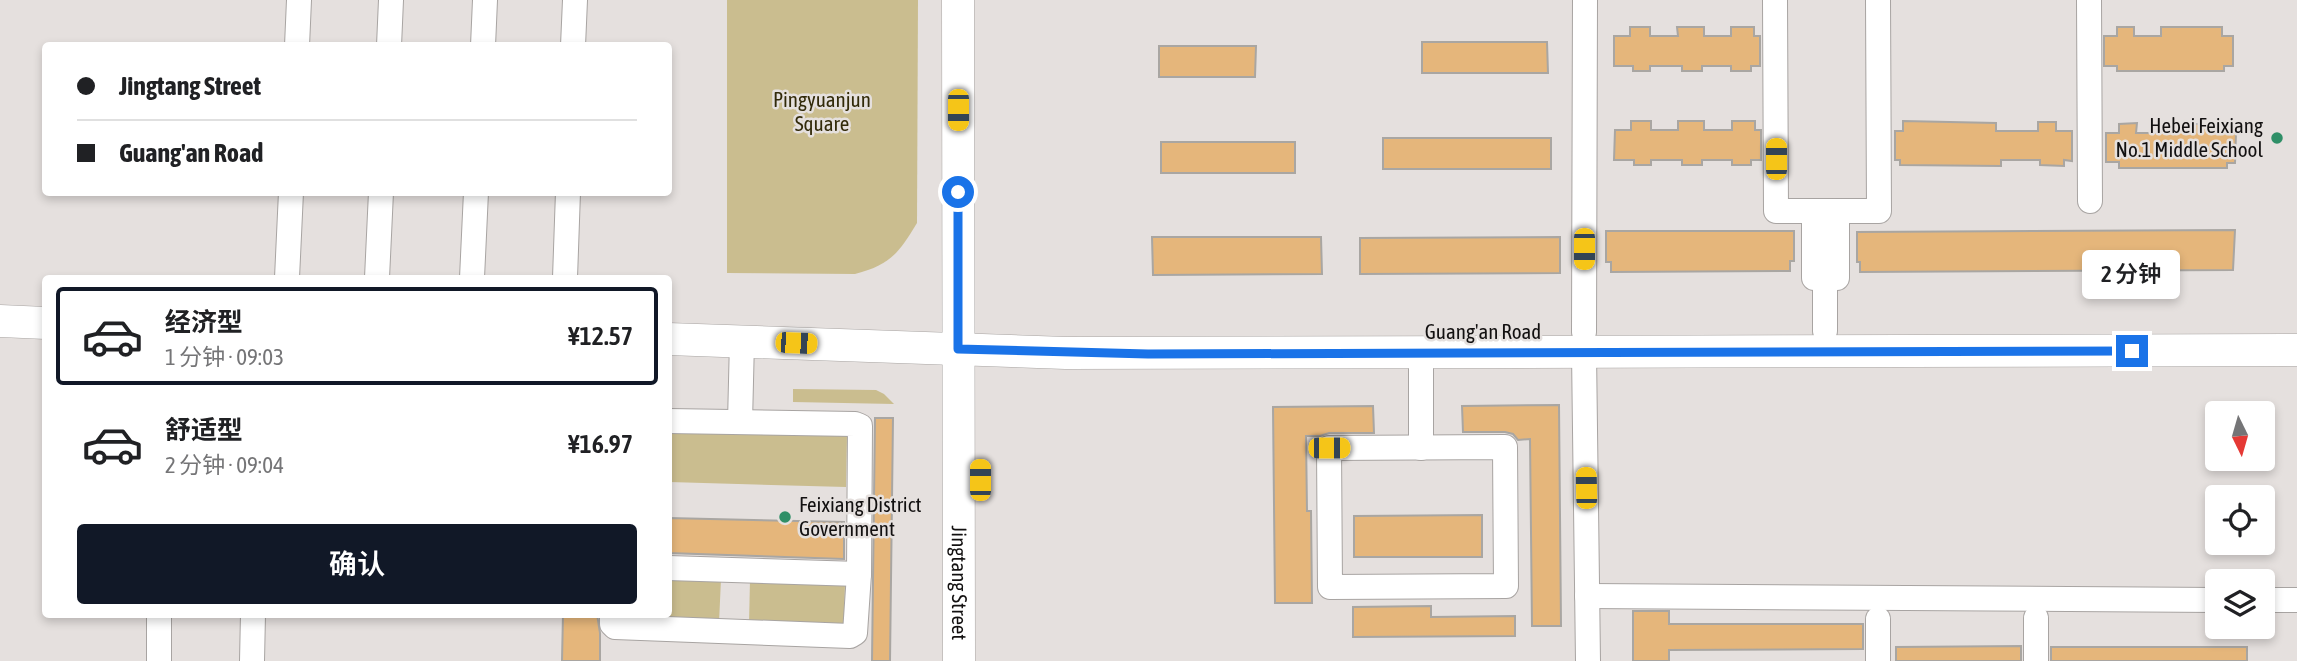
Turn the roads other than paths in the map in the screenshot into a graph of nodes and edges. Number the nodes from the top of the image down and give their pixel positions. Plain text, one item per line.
1 (299, 0) edge
2 (391, 0) edge
3 (485, 0) edge
4 (575, 0) edge
5 (958, 0) edge
6 (978, 0) edge
7 (1585, 0) edge
8 (1775, 0) edge
9 (1878, 0) edge
10 (2089, 0) edge
11 (298, 42) edge
12 (389, 42) edge
13 (483, 42) edge
14 (573, 42) edge
15 (291, 196) edge
16 (381, 196) edge
17 (476, 196) edge
18 (568, 196) edge
19 (2090, 201) dead end
20 (1825, 211) junction
21 (287, 275) edge
22 (377, 275) edge
23 (471, 275) edge
24 (565, 275) edge
25 (0, 301) edge
26 (42, 302) edge
27 (672, 318) edge
28 (0, 321) edge
29 (42, 323) edge
30 (2297, 329) edge
31 (1825, 331) junction
32 (969, 339) junction
33 (672, 340) edge
34 (742, 341) junction
35 (1584, 342) junction
36 (2297, 350) edge
37 (1421, 353) junction
38 (672, 421) edge
39 (740, 422) junction
40 (1421, 448) junction
41 (672, 568) edge
42 (859, 574) junction
43 (1587, 596) junction
44 (2205, 600) edge
45 (2275, 600) edge
46 (2297, 600) edge
47 (159, 618) edge
48 (253, 618) edge
49 (612, 618) edge
50 (2036, 618) dead end
51 (1878, 619) dead end
52 (159, 661) edge
53 (253, 661) edge
54 (960, 661) edge
55 (980, 661) edge
56 (1588, 661) edge
57 (1878, 661) edge
58 (2036, 661) edge

1 - 11 street
2 - 12 street
3 - 13 street
4 - 14 street
5 - 32 main road, Jingtang Street
6 - 32 main road, Jingtang Street
7 - 35 street
8 - 20 street
9 - 20 street
10 - 19 street
15 - 21 street
16 - 22 street
17 - 23 street
18 - 24 street
20 - 31 street
25 - 26 main road
27 - 32 main road, Guang'an Road
28 - 29 main road
30 - 31 main road, Guang'an Road
31 - 35 main road, Guang'an Road
32 - 34 main road, Guang'an Road
32 - 35 main road, Guang'an Road
32 - 37 main road, Guang'an Road
32 - 54 main road, Jingtang Street
32 - 55 main road, Jingtang Street
33 - 34 main road, Guang'an Road
34 - 39 street
35 - 36 main road, Guang'an Road
35 - 37 main road, Guang'an Road
35 - 43 street
37 - 40 street
38 - 39 street
39 - 42 street
40 - 40 street
41 - 42 street
42 - 49 street
43 - 44 street
43 - 56 street
45 - 46 street
47 - 52 street
48 - 53 street
50 - 58 street
51 - 57 street

